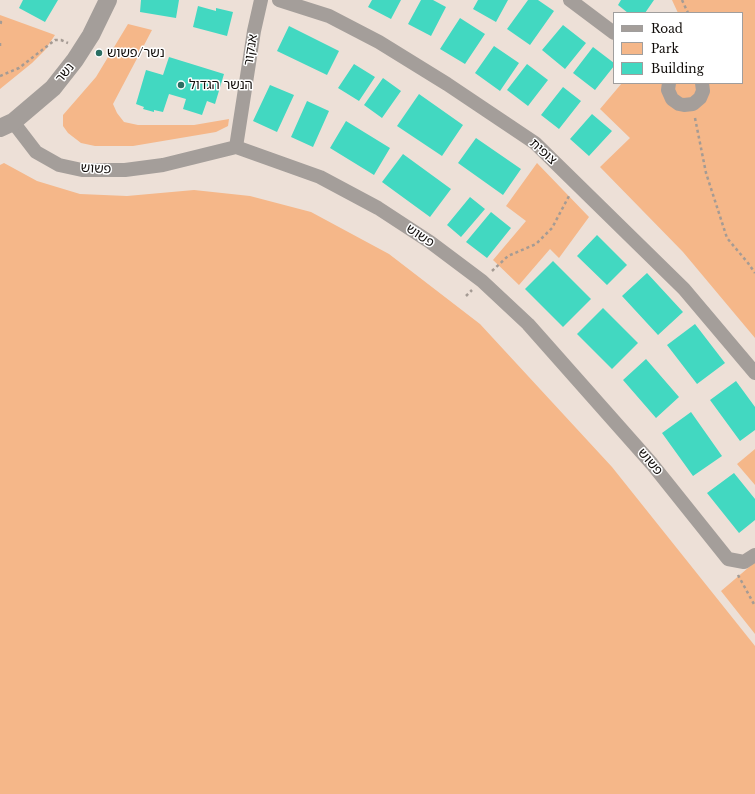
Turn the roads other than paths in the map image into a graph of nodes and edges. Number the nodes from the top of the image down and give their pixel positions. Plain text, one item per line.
1 (108, 0) edge
2 (262, 0) edge
3 (279, 0) edge
4 (570, 0) edge
5 (613, 32) edge
6 (669, 84) edge
7 (702, 84) edge
8 (7, 125) edge
9 (236, 147) junction
10 (755, 373) edge
11 (755, 555) edge

1 - 8 street, נשר
2 - 9 street, אנקור
3 - 10 street, צופית
4 - 5 street
6 - 7 street
8 - 9 street, פשוש
9 - 11 street, פשוש

